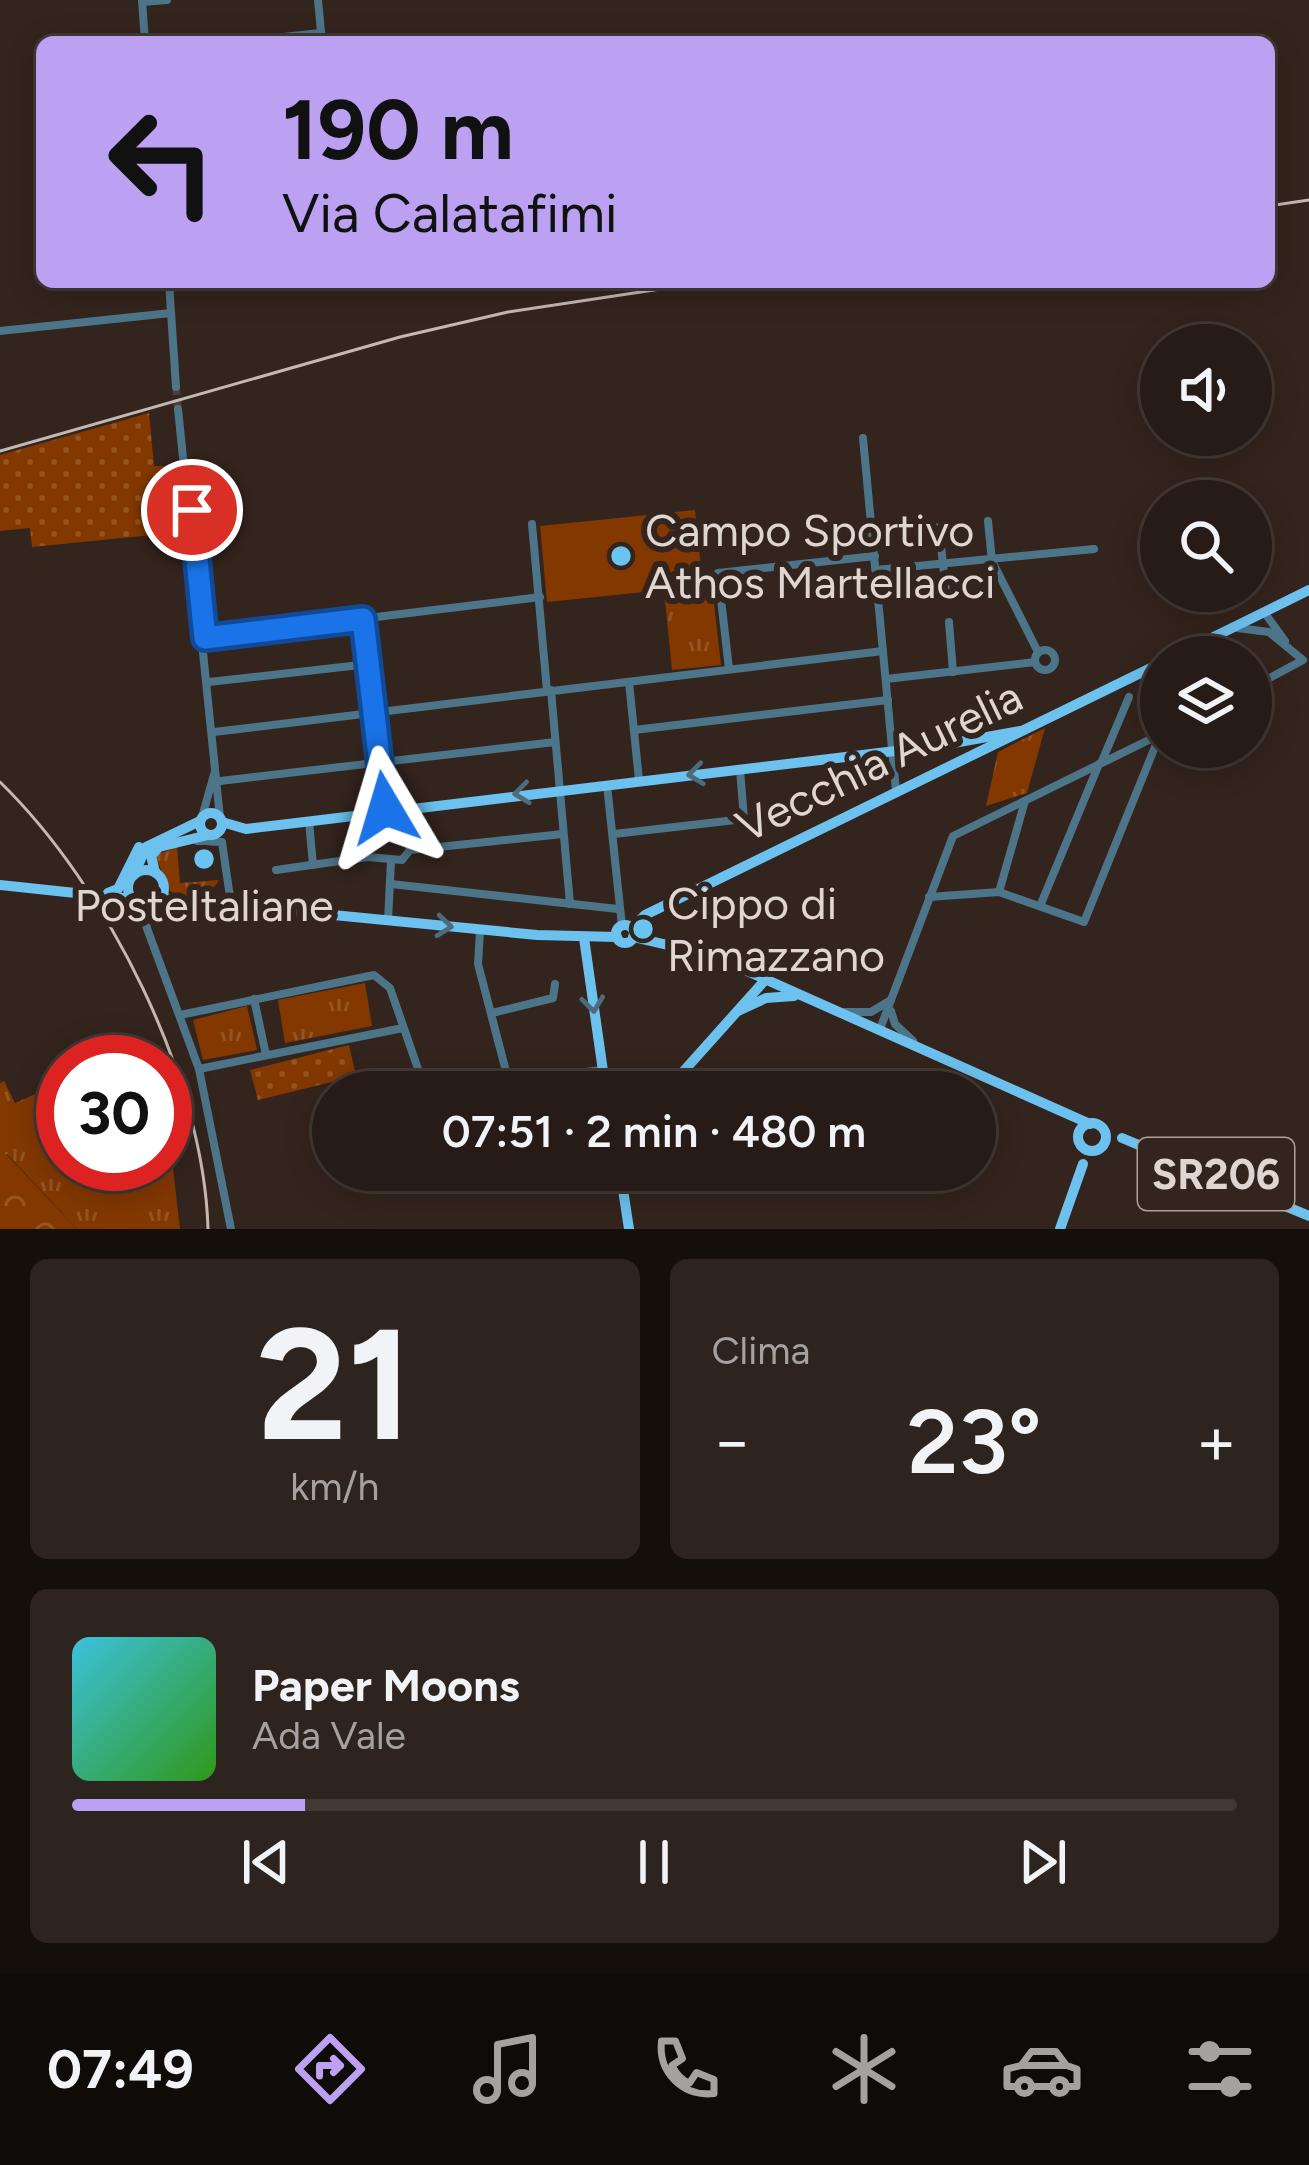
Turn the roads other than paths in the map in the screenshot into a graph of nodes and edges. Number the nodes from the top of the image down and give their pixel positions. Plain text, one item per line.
1 (167, 0) edge
2 (318, 0) edge
3 (142, 1) edge
4 (145, 36) edge
5 (322, 36) edge
6 (169, 288) edge
7 (171, 313) junction
8 (0, 331) edge
9 (176, 387) tunnel mouth
10 (178, 409) tunnel mouth
11 (863, 438) dead end
12 (988, 521) dead end
13 (532, 524) dead end
14 (939, 527) dead end
15 (1094, 549) dead end
16 (875, 556) junction
17 (992, 561) junction
18 (943, 566) junction
19 (876, 570) junction
20 (1309, 590) edge
21 (946, 592) dead end
22 (540, 597) junction
23 (1288, 600) junction
24 (1272, 608) edge
25 (1264, 612) junction
26 (363, 619) junction
27 (949, 622) dead end
28 (1278, 625) junction
29 (1232, 628) junction
30 (1269, 632) junction
31 (1216, 636) edge
32 (205, 638) junction
33 (1286, 642) junction
34 (883, 651) junction
35 (368, 664) junction
36 (729, 670) junction
37 (953, 672) junction
38 (1140, 673) edge
39 (1272, 677) edge
40 (886, 679) junction
41 (209, 682) junction
42 (629, 682) junction
43 (549, 691) junction
44 (1129, 697) dead end
45 (888, 700) junction
46 (374, 712) junction
47 (634, 730) junction
48 (1020, 731) junction
49 (214, 732) junction
50 (555, 742) junction
51 (958, 742) junction
52 (1140, 744) edge
53 (893, 752) junction
54 (965, 760) junction
55 (380, 762) junction
56 (1100, 763) junction
57 (216, 764) junction
58 (1147, 768) edge
59 (740, 769) junction
60 (639, 780) junction
61 (220, 782) junction
62 (607, 782) junction
63 (559, 788) junction
64 (896, 791) junction
65 (1026, 800) junction
66 (404, 808) junction
67 (386, 811) junction
68 (364, 814) junction
69 (201, 819) junction
70 (221, 820) junction
71 (309, 821) junction
72 (614, 833) junction
73 (563, 834) junction
74 (208, 835) junction
75 (190, 838) junction
76 (155, 840) junction
77 (410, 850) junction
78 (368, 856) junction
79 (392, 860) junction
80 (314, 865) junction
81 (276, 870) dead end
82 (155, 872) junction
83 (134, 875) junction
84 (391, 884) junction
85 (0, 885) edge
86 (999, 892) junction
87 (105, 894) junction
88 (929, 897) junction
89 (135, 901) junction
90 (156, 902) junction
91 (231, 904) junction
92 (570, 904) junction
93 (1040, 906) junction
94 (618, 909) junction
95 (388, 920) junction
96 (148, 923) junction
97 (480, 930) junction
98 (626, 932) junction
99 (584, 938) junction
100 (767, 980) junction
101 (555, 984) dead end
102 (807, 997) junction
103 (254, 999) junction
104 (755, 1002) junction
105 (889, 1005) junction
106 (735, 1012) junction
107 (842, 1012) junction
108 (492, 1013) junction
109 (180, 1016) junction
110 (404, 1028) junction
111 (880, 1029) junction
112 (919, 1046) junction
113 (266, 1055) junction
114 (199, 1069) junction
115 (602, 1070) joint
116 (419, 1071) edge
117 (506, 1071) edge
118 (592, 1071) edge
119 (683, 1071) edge
120 (1063, 1111) junction
121 (1090, 1124) junction
122 (1104, 1130) junction
123 (1122, 1138) junction
124 (1080, 1141) junction
125 (1101, 1147) junction
126 (1083, 1164) junction
127 (623, 1191) edge
128 (1309, 1216) edge
129 (232, 1229) edge
130 (629, 1229) edge
131 (1060, 1229) edge

1 - 3 street
2 - 5 street
3 - 4 street
6 - 7 street
7 - 8 street
7 - 9 street
10 - 32 street
11 - 16 street
12 - 17 street
13 - 22 street
14 - 18 street
15 - 17 street
16 - 19 street
16 - 36 street
17 - 18 street
17 - 37 street
18 - 19 street
18 - 21 street
19 - 34 street
20 - 23 main road
22 - 26 street
22 - 43 street
23 - 24 main road
23 - 28 street
25 - 28 street
25 - 29 main road
25 - 30 street
26 - 32 street
26 - 35 street
27 - 37 street
28 - 33 street
29 - 30 street
29 - 31 main road
30 - 33 street
32 - 41 street
33 - 39 street
34 - 36 street
34 - 40 street
35 - 41 street
35 - 46 street
36 - 42 street
37 - 40 street
38 - 48 main road, Vecchia Aurelia
40 - 45 street
41 - 49 street
42 - 43 street
42 - 47 street
43 - 46 street
43 - 50 street
44 - 56 street
45 - 47 street
45 - 53 street
46 - 49 street
46 - 55 street
47 - 60 street
48 - 51 main road
48 - 54 main road, Vecchia Aurelia
49 - 57 street
50 - 55 street
50 - 63 street
51 - 53 main road
51 - 54 main road
52 - 56 street
53 - 59 main road
53 - 64 street
54 - 64 main road, Vecchia Aurelia
55 - 61 street
55 - 67 street
56 - 65 street
56 - 93 street
57 - 61 street
57 - 69 street
58 - 93 street
59 -> 60 main road
59 - 72 street
60 - 62 main road
61 - 70 street
62 - 63 main road
62 - 72 street
63 -> 66 main road
63 - 73 street
64 - 98 main road, Vecchia Aurelia
65 - 86 street
65 - 88 street
66 - 67 main road
66 - 77 street
67 - 68 main road
68 - 71 main road
68 - 78 street
69 - 70 main road
69 - 74 main road
69 - 76 main road
70 - 71 main road
70 - 74 main road
71 - 80 street
72 - 94 street
73 - 77 street
73 - 92 street
74 - 75 main road
75 - 82 main road
75 - 91 street
76 - 83 main road
76 - 87 main road
77 - 79 street
78 - 79 street
78 - 80 street
79 - 84 street
80 - 81 street
82 - 83 main road
82 - 90 main road
83 - 89 main road
84 - 92 street
84 - 95 street
85 - 87 main road
86 - 88 street
86 - 93 street
87 - 89 main road
88 - 105 street
89 - 90 main road
89 - 96 street
90 - 91 main road
90 - 96 street
91 - 95 main road
92 - 94 street
94 - 98 street
95 -> 97 main road
96 - 109 street
97 - 99 main road
97 - 108 street
98 - 99 main road
98 - 100 main road
99 -> 115 main road
100 - 102 main road
100 - 104 main road
100 - 106 main road
101 - 108 street
102 - 104 main road
102 - 107 main road
103 - 109 street
103 - 110 street
103 - 113 street
104 - 106 main road
105 - 107 street
105 - 111 street
105 - 112 street
106 - 119 main road
107 - 111 main road
108 - 117 street
109 - 114 street
110 - 113 street
110 - 116 street
111 - 112 main road
112 - 120 main road
113 - 114 street
114 - 129 street
115 - 118 street
120 - 121 main road
120 - 124 main road
121 - 122 main road, SR206
121 - 124 main road, SR206
122 - 123 main road, SR206
122 - 125 main road, SR206
123 - 125 main road, SR206
123 - 128 main road, SR206
124 - 125 main road, SR206
124 - 126 main road
125 - 126 main road
126 - 131 main road
127 - 130 main road

